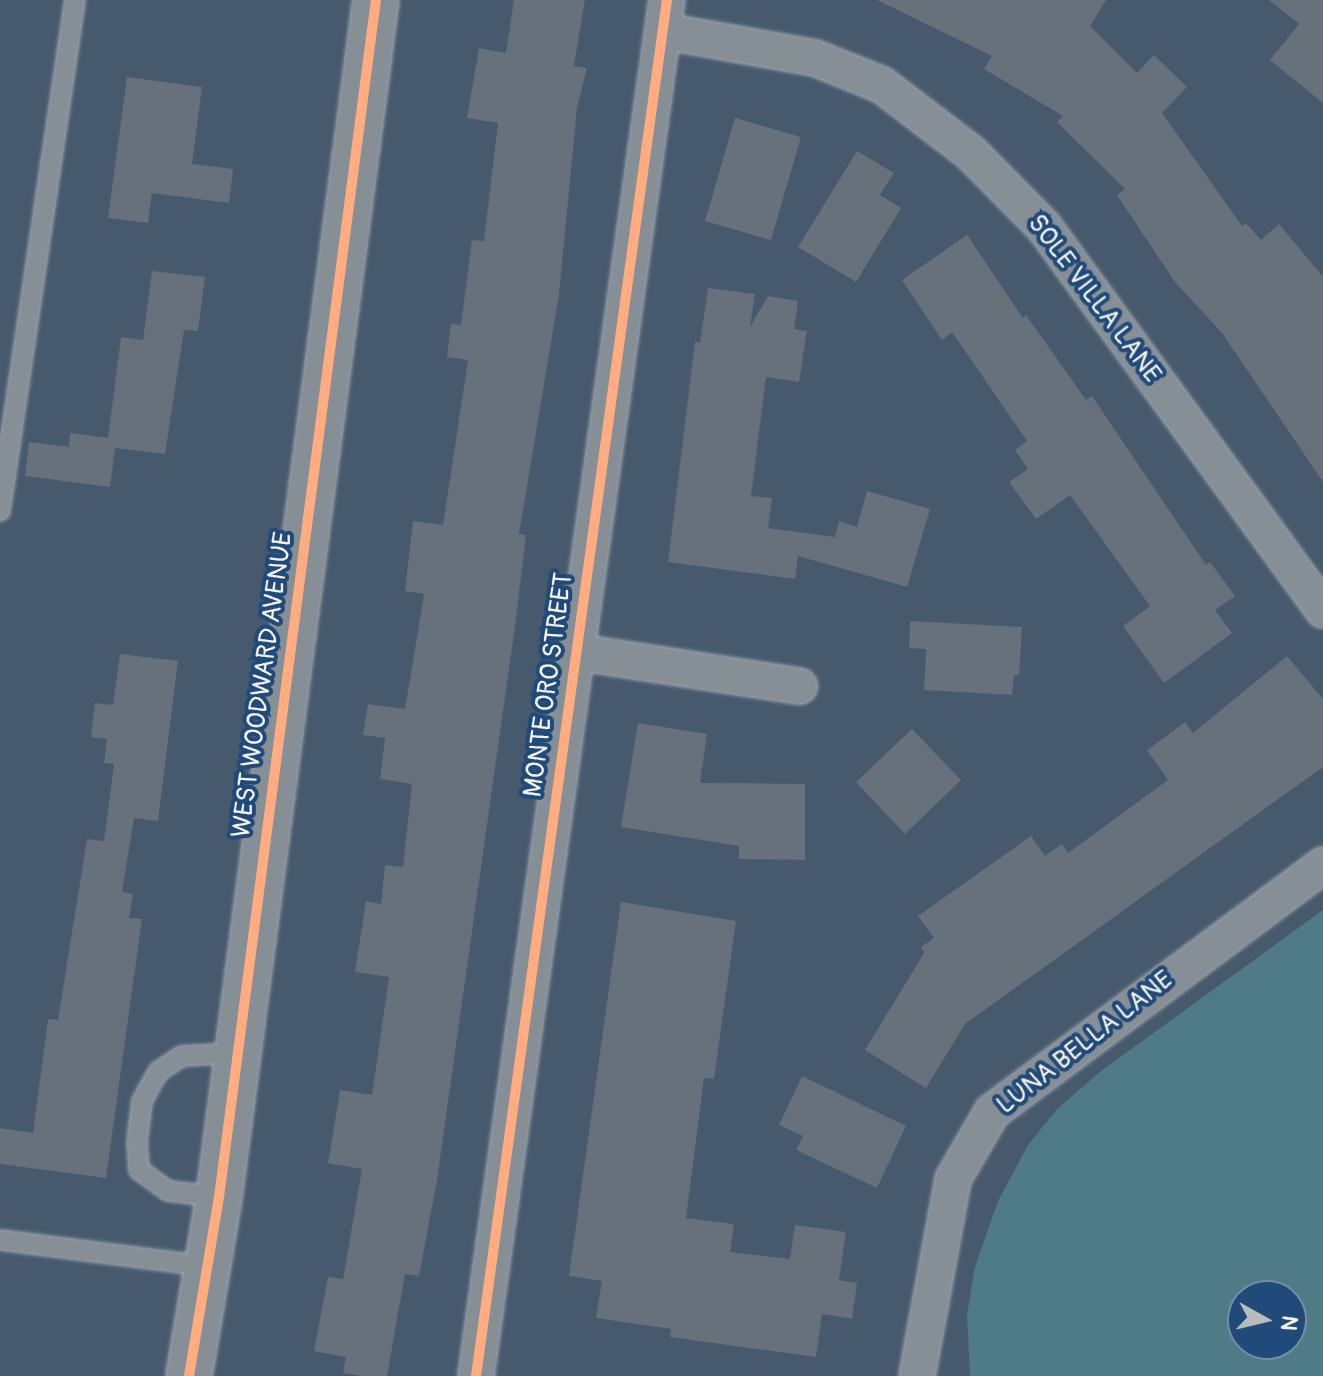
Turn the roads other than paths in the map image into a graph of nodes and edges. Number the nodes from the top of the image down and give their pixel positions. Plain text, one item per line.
1 (75, 0) edge
2 (376, 0) edge
3 (665, 16) edge
4 (0, 511) edge
5 (1323, 610) edge
6 (576, 652) junction
7 (799, 686) dead end
8 (1323, 865) edge
9 (236, 1053) junction
10 (219, 1197) junction
11 (0, 1240) edge
12 (210, 1266) junction
13 (189, 1376) edge
14 (476, 1376) edge
15 (917, 1376) edge

1 - 4 lane
2 - 9 street, WEST WOODWARD AVENUE
3 - 5 street, SOLE VILLA LANE
3 - 6 street, MONTE ORO STREET
6 - 7 street
6 - 14 street, MONTE ORO STREET
8 - 15 street, LUNA BELLA LANE
9 - 10 street, WEST WOODWARD AVENUE
9 - 10 lane
10 - 12 street, WEST WOODWARD AVENUE
11 - 12 lane
12 - 13 street, WEST WOODWARD AVENUE

